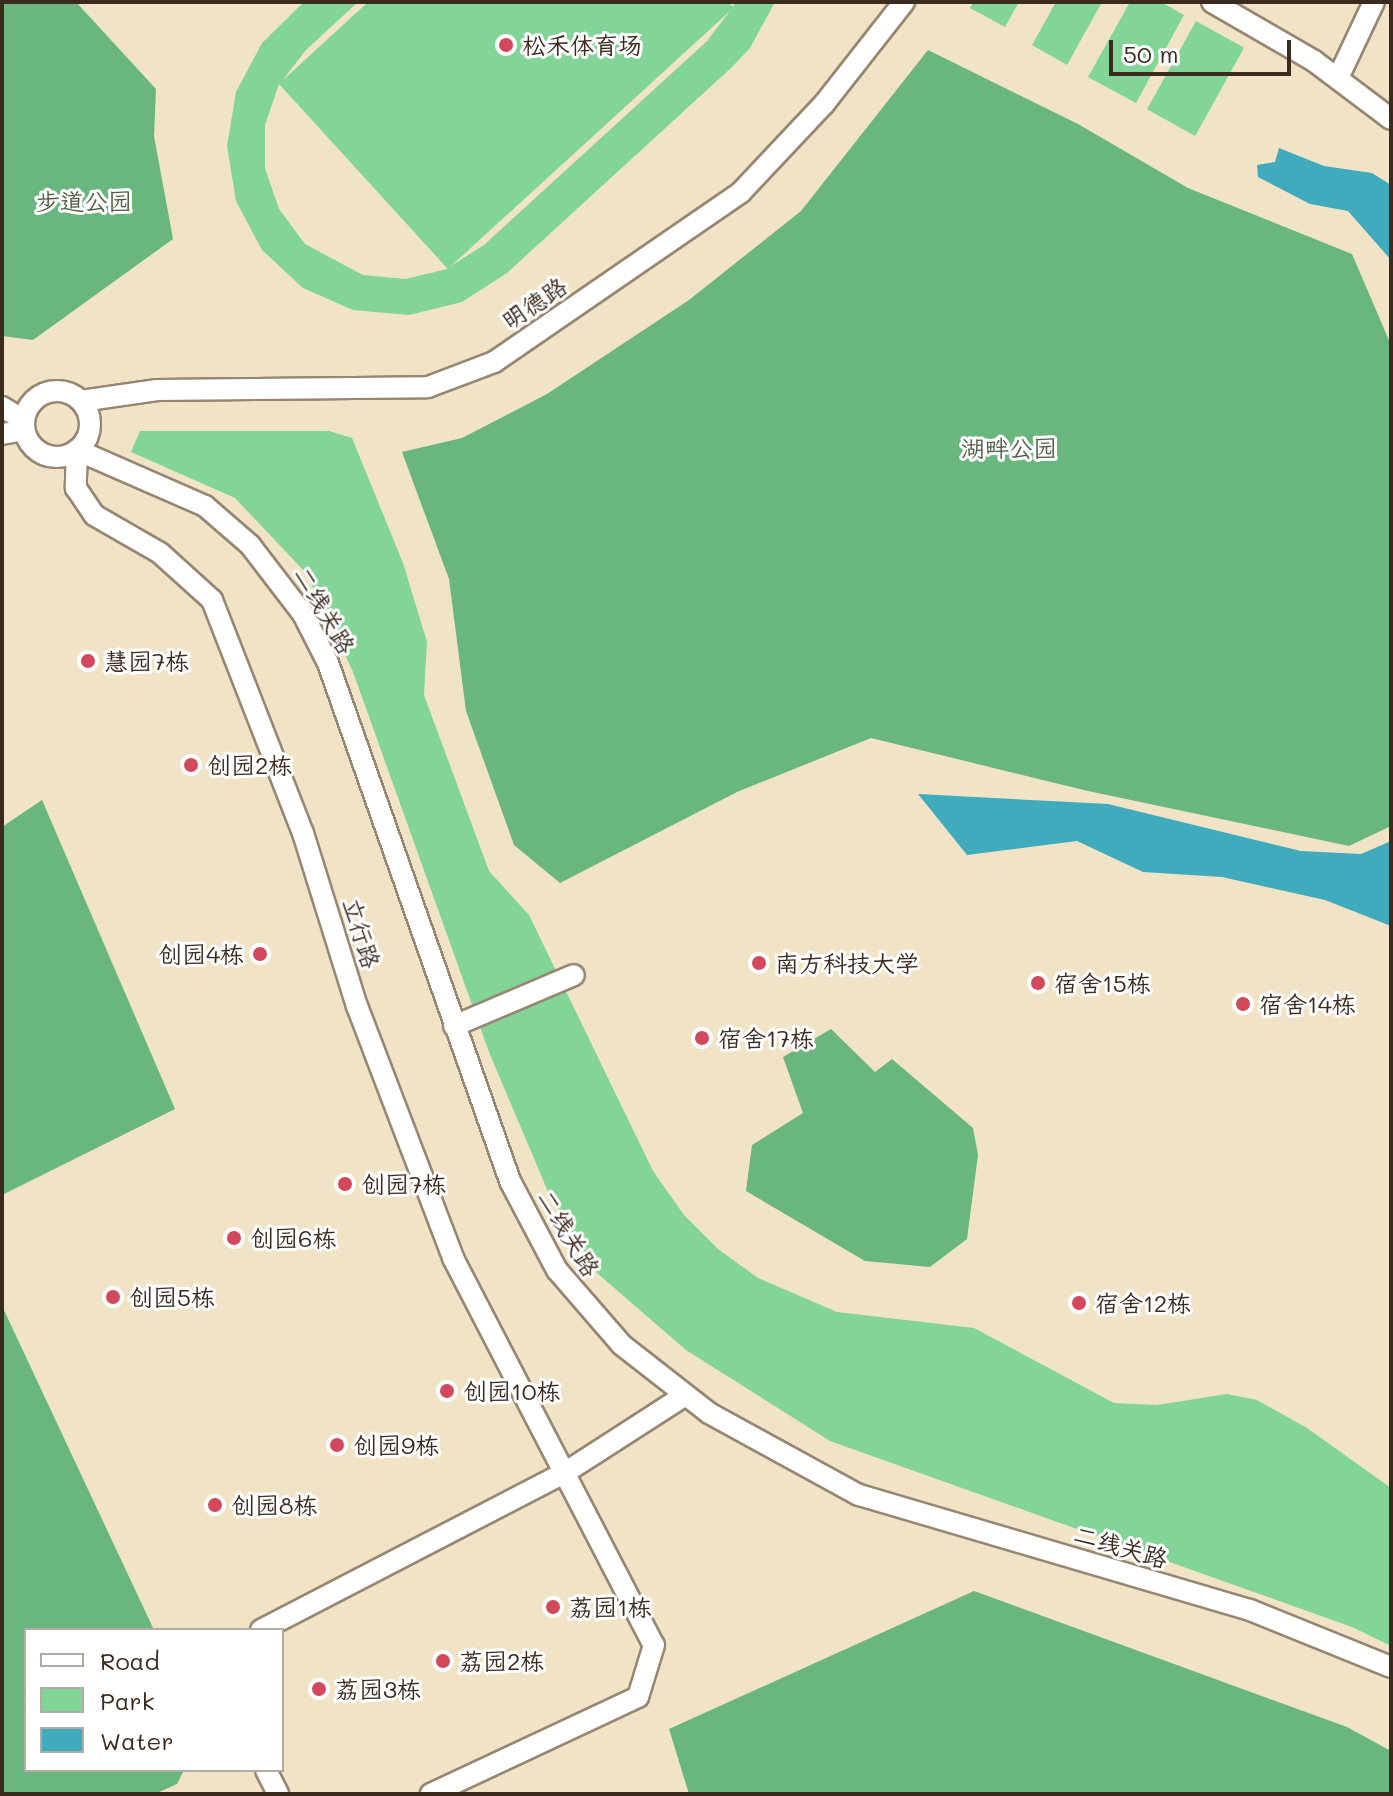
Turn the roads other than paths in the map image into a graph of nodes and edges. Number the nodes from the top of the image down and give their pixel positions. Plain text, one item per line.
1 (904, 2) edge
2 (1212, 2) edge
3 (1374, 2) edge
4 (1338, 78) junction
5 (1391, 119) edge
6 (81, 401) junction
7 (2, 407) edge
8 (25, 425) junction
9 (2, 434) edge
10 (77, 450) junction
11 (574, 975) dead end
12 (454, 1026) junction
13 (684, 1396) junction
14 (566, 1472) junction
15 (265, 1628) edge
16 (1390, 1662) edge
17 (267, 1772) edge
18 (278, 1794) edge
19 (431, 1794) edge

1 - 6 street, 明德路
2 - 4 street
3 - 4 street
4 - 5 street
6 - 8 street
6 - 10 street
7 - 8 street
8 - 9 street
8 - 10 street
10 - 12 street, 二线关路
10 - 14 street, 立行路
11 - 12 street
12 - 13 street, 二线关路
13 - 14 street
13 - 16 street, 二线关路
14 - 15 street
14 - 19 street, 立行路
17 - 18 street

